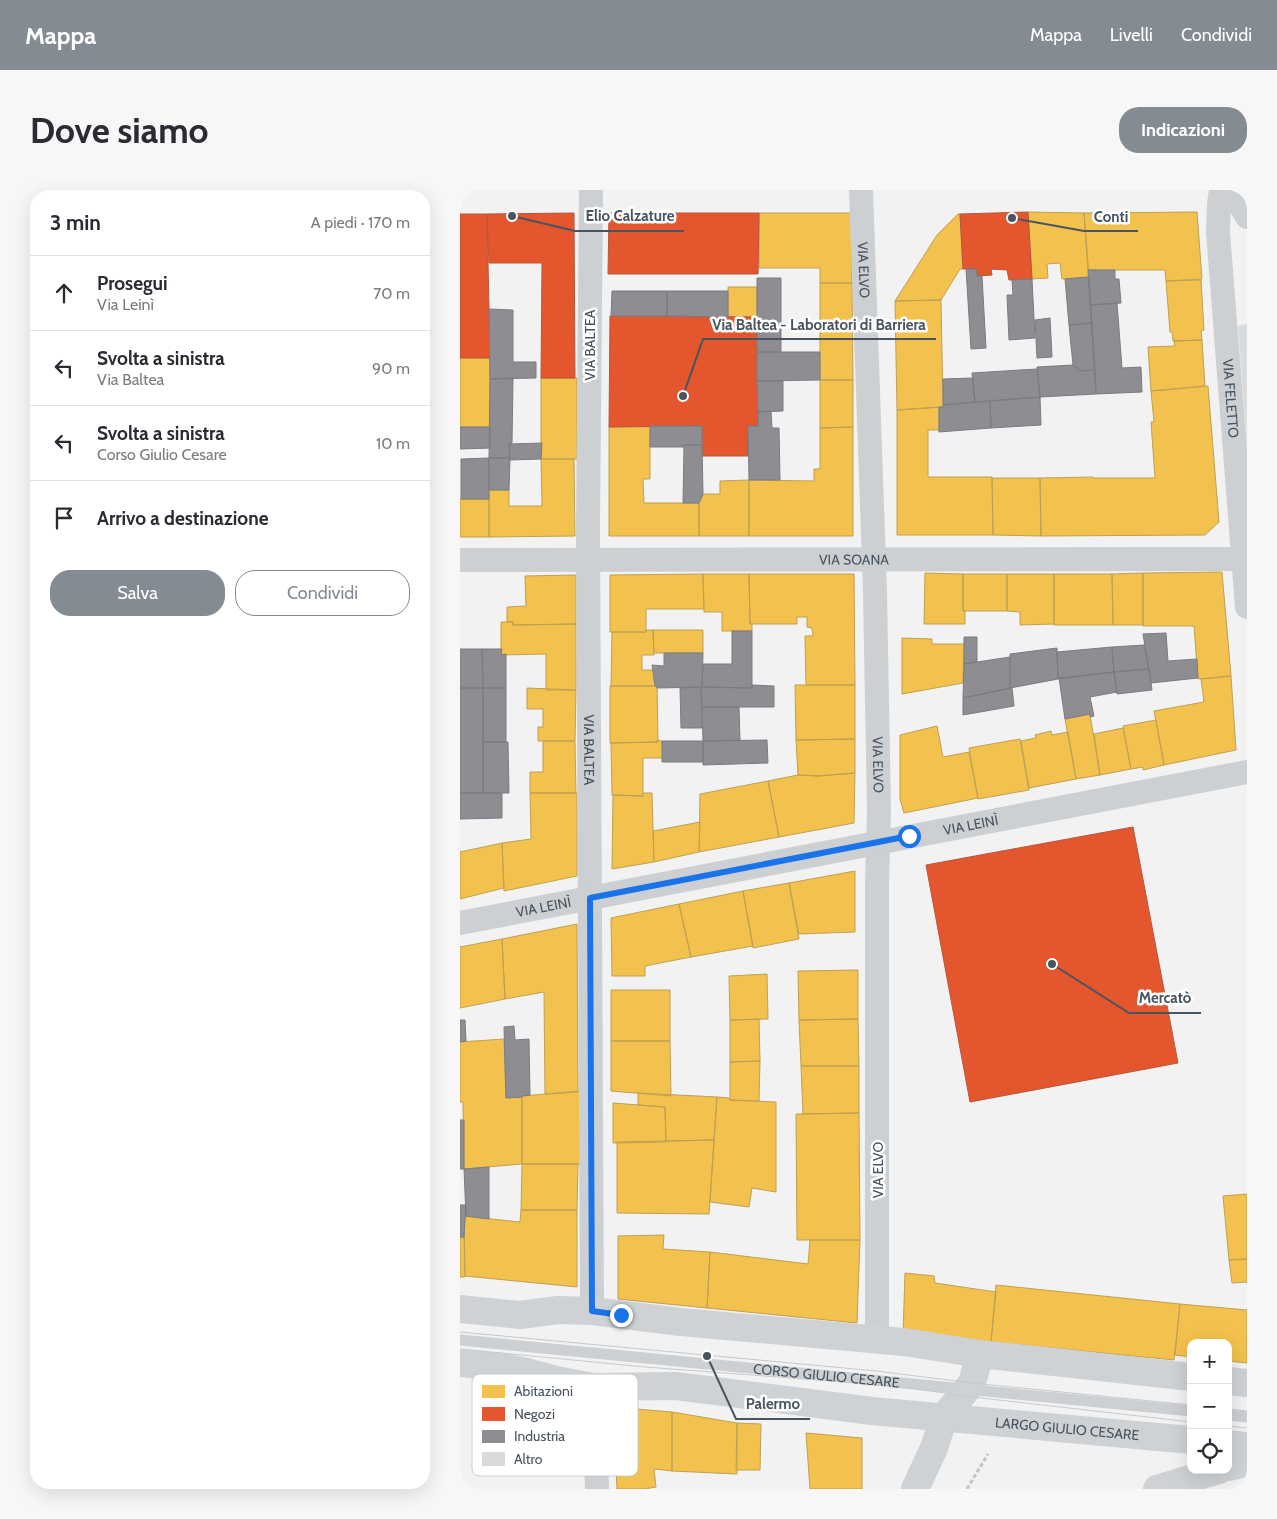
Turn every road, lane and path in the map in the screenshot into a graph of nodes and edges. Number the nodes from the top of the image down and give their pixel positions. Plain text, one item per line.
1 (591, 190) edge
2 (861, 190) edge
3 (1221, 190) edge
4 (1231, 190) edge
5 (1247, 217) edge
6 (1245, 559) edge
7 (460, 560) edge
8 (589, 560) junction
9 (873, 560) junction
10 (1247, 607) edge
11 (1247, 772) edge
12 (879, 842) junction
13 (590, 898) junction
14 (460, 923) edge
15 (460, 1308) edge
16 (592, 1311) junction
17 (460, 1340) edge
18 (877, 1340) junction
19 (980, 1354) junction
20 (460, 1363) edge
21 (534, 1374) edge
22 (1187, 1377) edge
23 (1232, 1381) edge
24 (1247, 1383) edge
25 (638, 1386) edge
26 (968, 1389) junction
27 (1187, 1411) edge
28 (1232, 1415) edge
29 (944, 1417) junction
30 (1247, 1417) edge
31 (1187, 1440) edge
32 (1232, 1444) edge
33 (1247, 1446) edge
34 (988, 1454) dead end
35 (1247, 1463) edge
36 (1232, 1467) edge
37 (1206, 1474) edge
38 (596, 1476) edge
39 (596, 1489) edge
40 (915, 1489) edge
41 (967, 1489) edge
42 (1157, 1489) edge

1 - 8 street, VIA BALTEA
2 - 9 street, VIA ELVO
3 - 6 street, VIA FELETTO
4 - 5 street
6 - 9 street, VIA SOANA
6 - 10 street, VIA FELETTO
7 - 8 street, VIA SOANA
8 - 9 street, VIA SOANA
8 - 13 street, VIA BALTEA
9 - 12 street, VIA ELVO
11 - 12 street, VIA LEINÌ
12 - 13 street, VIA LEINÌ
12 - 18 street, VIA ELVO
13 - 14 street, VIA LEINÌ
13 - 16 street, VIA BALTEA
15 - 16 main road
16 - 18 main road
17 - 26 lane, CORSO GIULIO CESARE
18 - 19 main road
19 - 22 main road
19 - 26 main road
20 - 21 main road, CORSO GIULIO CESARE
23 - 24 main road
25 - 29 main road, CORSO GIULIO CESARE
26 - 27 lane, CORSO GIULIO CESARE
26 - 29 main road
28 - 30 lane
29 - 31 main road, LARGO GIULIO CESARE
29 - 40 main road
32 - 33 main road
34 - 41 path
35 - 36 main road
37 - 42 main road
38 - 39 street

